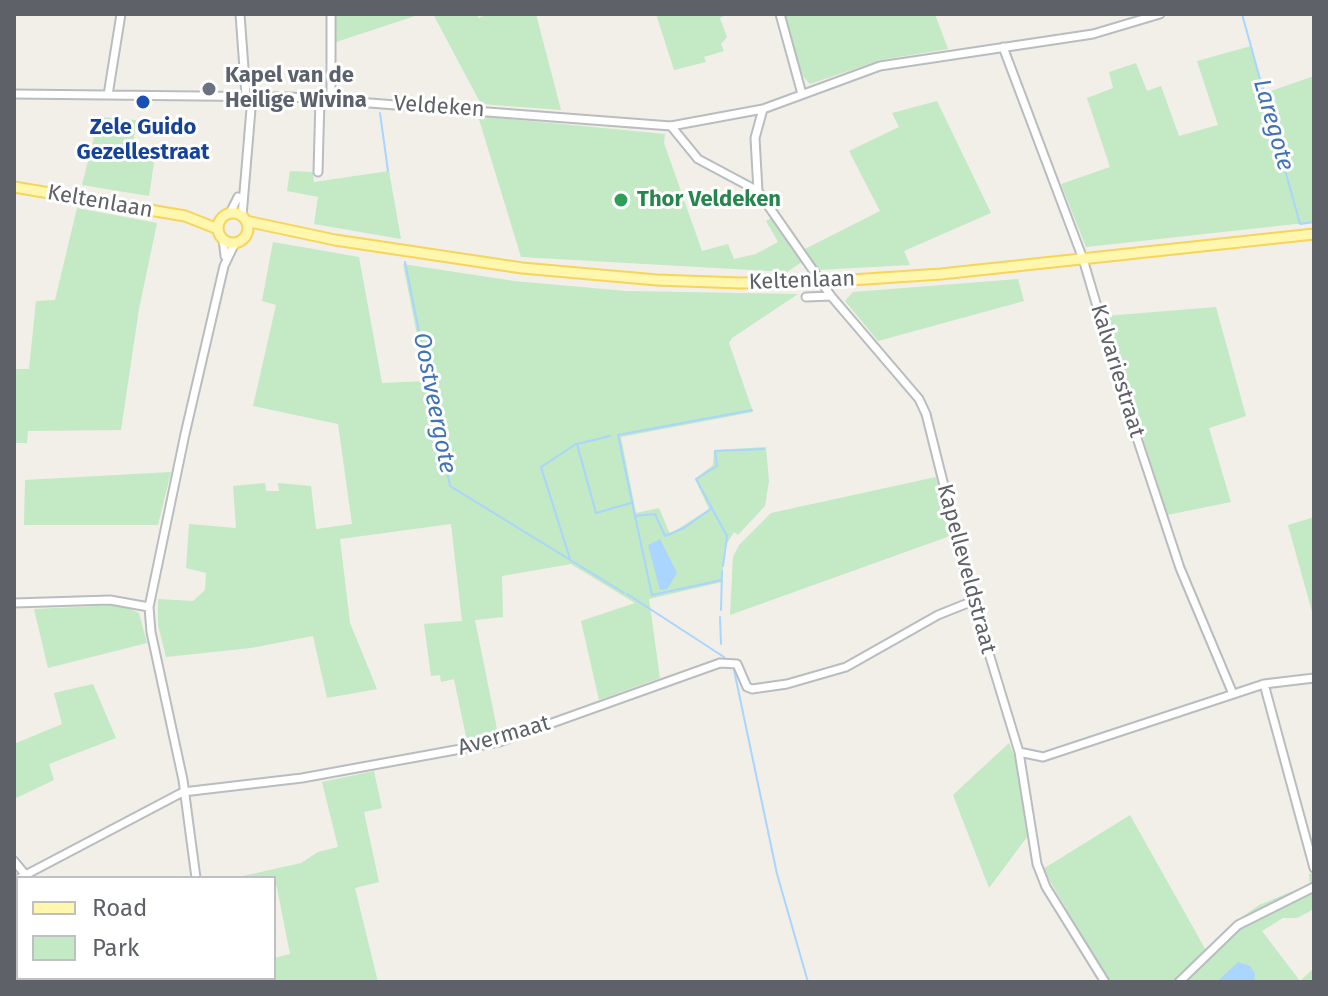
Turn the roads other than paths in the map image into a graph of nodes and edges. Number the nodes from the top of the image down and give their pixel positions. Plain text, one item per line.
1 (121, 14) edge
2 (240, 14) edge
3 (331, 14) edge
4 (780, 14) edge
5 (1160, 14) edge
6 (1003, 47) junction
7 (14, 94) edge
8 (802, 94) junction
9 (108, 95) junction
10 (249, 97) junction
11 (320, 98) junction
12 (331, 99) junction
13 (763, 109) junction
14 (671, 126) junction
15 (318, 172) dead end
16 (14, 187) edge
17 (242, 188) junction
18 (758, 191) junction
19 (227, 214) junction
20 (185, 216) junction
21 (244, 219) junction
22 (218, 229) junction
23 (291, 232) junction
24 (1314, 234) edge
25 (245, 237) junction
26 (223, 239) junction
27 (235, 243) junction
28 (1083, 259) junction
29 (224, 266) junction
30 (821, 282) junction
31 (831, 296) junction
32 (806, 297) dead end
33 (973, 601) junction
34 (14, 603) edge
35 (149, 607) junction
36 (1314, 678) edge
37 (1264, 684) junction
38 (1233, 694) junction
39 (1019, 752) junction
40 (183, 792) junction
41 (14, 861) edge
42 (1314, 868) edge
43 (24, 873) junction
44 (20, 876) edge
45 (196, 876) edge
46 (1314, 887) edge
47 (1105, 982) edge
48 (1179, 982) edge

1 - 9 street
2 - 10 street
3 - 12 street
4 - 8 street
5 - 6 street, Veldeken
6 - 8 street, Veldeken
6 - 28 street, Kalvariestraat
7 - 9 street, Veldeken
8 - 13 street, Veldeken
9 - 10 street, Veldeken
10 - 11 street, Veldeken
10 - 17 street
11 - 12 street, Veldeken
11 - 15 street
12 - 14 street, Veldeken
13 - 14 street, Veldeken
13 - 18 street
14 - 18 street
16 - 20 main road, Keltenlaan
17 - 19 street
17 - 21 street
18 - 30 street, Kapelleveldstraat
19 - 20 main road, Keltenlaan
19 - 21 main road, Keltenlaan
19 - 22 main road
20 - 22 main road, Keltenlaan
21 - 23 main road, Keltenlaan
21 - 25 main road
22 - 26 main road
23 - 25 main road, Keltenlaan
23 - 30 main road, Keltenlaan
24 - 28 main road, Keltenlaan
25 - 27 main road, Keltenlaan
26 - 27 main road
26 - 29 street
27 - 29 street
28 - 30 main road, Keltenlaan
28 - 38 street, Kalvariestraat
29 - 35 street
30 - 31 street, Kapelleveldstraat
31 - 32 street
31 - 33 street, Kapelleveldstraat
33 - 39 street, Kapelleveldstraat
33 - 40 street, Avermaat
34 - 35 street
35 - 40 street
36 - 37 street
37 - 38 street
37 - 42 street
38 - 39 street
39 - 47 street, Kapelleveldstraat
40 - 43 street, Avermaat
40 - 45 street
41 - 43 street
43 - 44 street, Avermaat
46 - 48 street

